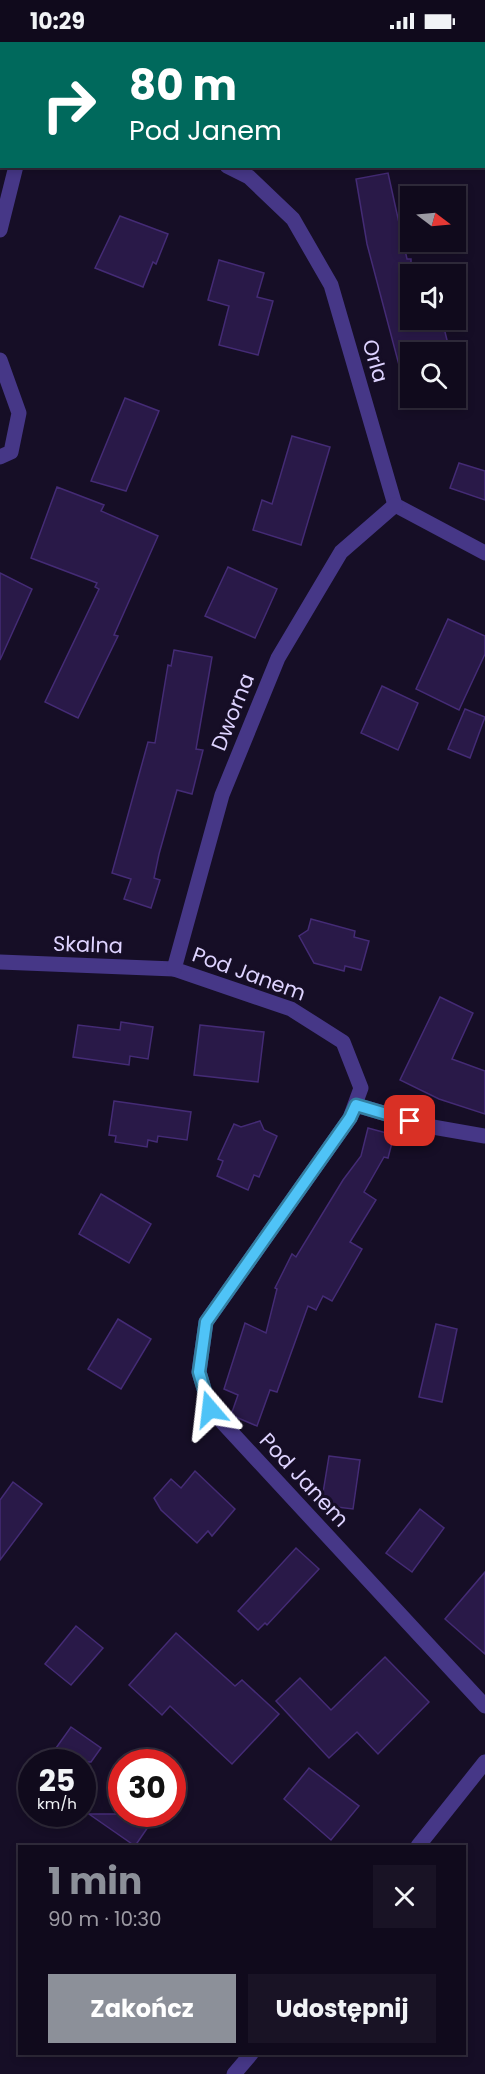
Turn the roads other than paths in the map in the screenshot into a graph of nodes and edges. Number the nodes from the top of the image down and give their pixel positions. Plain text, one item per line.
1 (16, 168) edge
2 (231, 168) edge
3 (0, 230) edge
4 (0, 360) edge
5 (0, 457) edge
6 (395, 505) junction
7 (485, 552) edge
8 (0, 962) edge
9 (174, 969) junction
10 (356, 1105) junction
11 (485, 1136) edge
12 (485, 1706) edge
13 (485, 1762) edge
14 (418, 1845) edge
15 (250, 2055) edge
16 (234, 2074) edge

1 - 3 street
2 - 6 street, Orla
4 - 5 street
6 - 7 street
6 - 9 street, Dworna
8 - 9 street, Skalna
9 - 10 street, Pod Janem
10 - 11 street
10 - 12 street, Pod Janem
13 - 14 street
15 - 16 street

